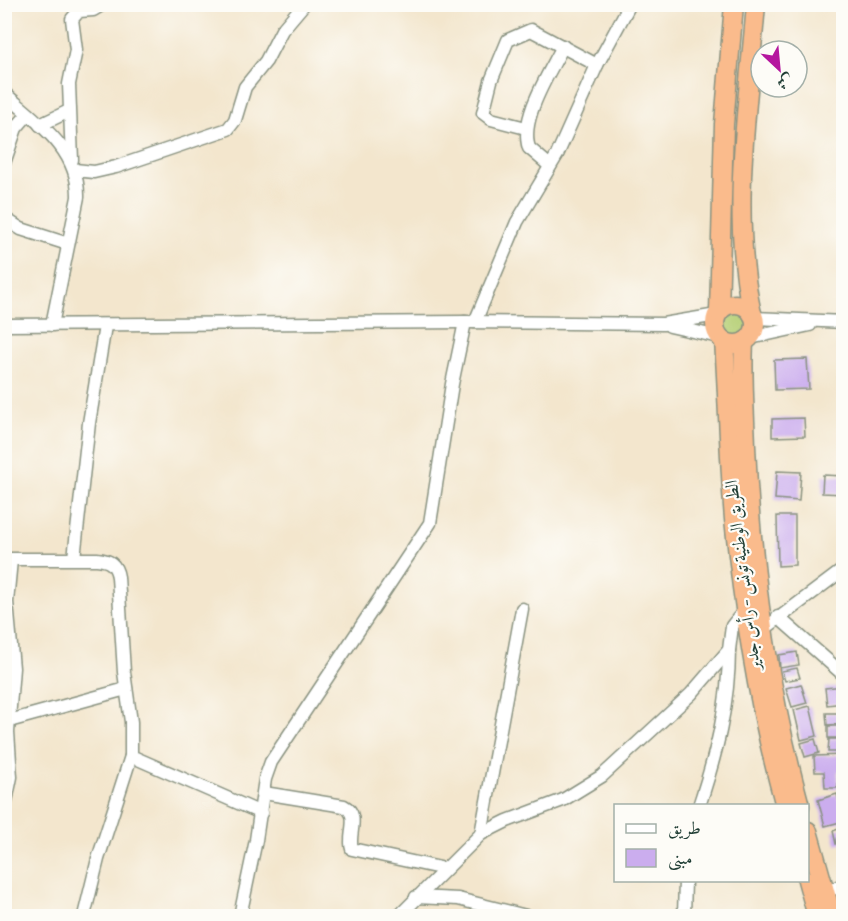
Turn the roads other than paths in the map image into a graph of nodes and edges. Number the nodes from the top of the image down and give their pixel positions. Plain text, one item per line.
1 (103, 4) edge
2 (304, 4) edge
3 (630, 4) edge
4 (734, 4) edge
5 (756, 4) edge
6 (563, 46) junction
7 (597, 65) junction
8 (4, 93) edge
9 (69, 111) junction
10 (28, 114) junction
11 (40, 125) junction
12 (526, 128) junction
13 (4, 163) edge
14 (550, 166) junction
15 (73, 167) junction
16 (4, 218) edge
17 (68, 244) junction
18 (718, 314) junction
19 (753, 316) junction
20 (470, 322) junction
21 (826, 322) junction
22 (843, 322) edge
23 (663, 324) junction
24 (4, 325) edge
25 (52, 325) junction
26 (105, 326) junction
27 (722, 339) junction
28 (747, 340) junction
29 (74, 558) junction
30 (8, 560) edge
31 (843, 569) edge
32 (522, 609) dead end
33 (744, 611) junction
34 (778, 617) junction
35 (763, 630) junction
36 (729, 650) junction
37 (843, 675) edge
38 (126, 689) junction
39 (9, 721) junction
40 (131, 756) junction
41 (264, 793) junction
42 (700, 804) edge
43 (786, 804) edge
44 (800, 804) edge
45 (4, 811) edge
46 (261, 813) junction
47 (482, 834) junction
48 (809, 848) edge
49 (445, 869) junction
50 (685, 882) edge
51 (843, 885) edge
52 (814, 890) edge
53 (416, 897) junction
54 (84, 916) edge
55 (240, 916) edge
56 (399, 916) edge
57 (525, 916) edge
58 (684, 916) edge
59 (817, 916) edge
60 (832, 916) edge

1 - 9 street
2 - 15 street
3 - 7 street
4 - 18 highway
5 - 19 highway
6 - 7 street
6 - 12 street
6 - 12 street
7 - 14 street
8 - 10 street
9 - 11 street
9 - 15 street
10 - 11 street
10 - 13 street
11 - 15 street
12 - 14 street
14 - 20 street
15 - 17 street
16 - 17 street
17 - 25 street
18 - 19 highway
18 - 23 street
18 - 27 highway
19 - 21 street
19 - 28 highway
20 - 23 street
20 - 26 street
20 - 41 street
21 - 22 street
21 - 28 street
23 - 27 street
24 - 25 street
25 - 26 street
26 - 29 street
27 - 28 highway
27 - 33 highway, الطريق الوطنية تونس - رأس جدير
28 - 35 highway, الطريق الوطنية تونس - رأس جدير
29 - 30 street
29 - 38 street
30 - 39 street
31 - 34 street
32 - 47 street
33 - 36 street
33 - 43 highway, الطريق الوطنية تونس - رأس جدير
34 - 35 street
34 - 37 street
35 - 44 highway, الطريق الوطنية تونس - رأس جدير
36 - 42 street
36 - 47 street
38 - 39 street
38 - 40 street
39 - 45 street
40 - 46 street
40 - 54 street
41 - 46 street
41 - 49 street
46 - 55 street
47 - 49 street
48 - 52 highway
49 - 53 street
50 - 58 street
51 - 52 street
52 - 59 highway
52 - 60 highway
53 - 56 street
53 - 57 street

